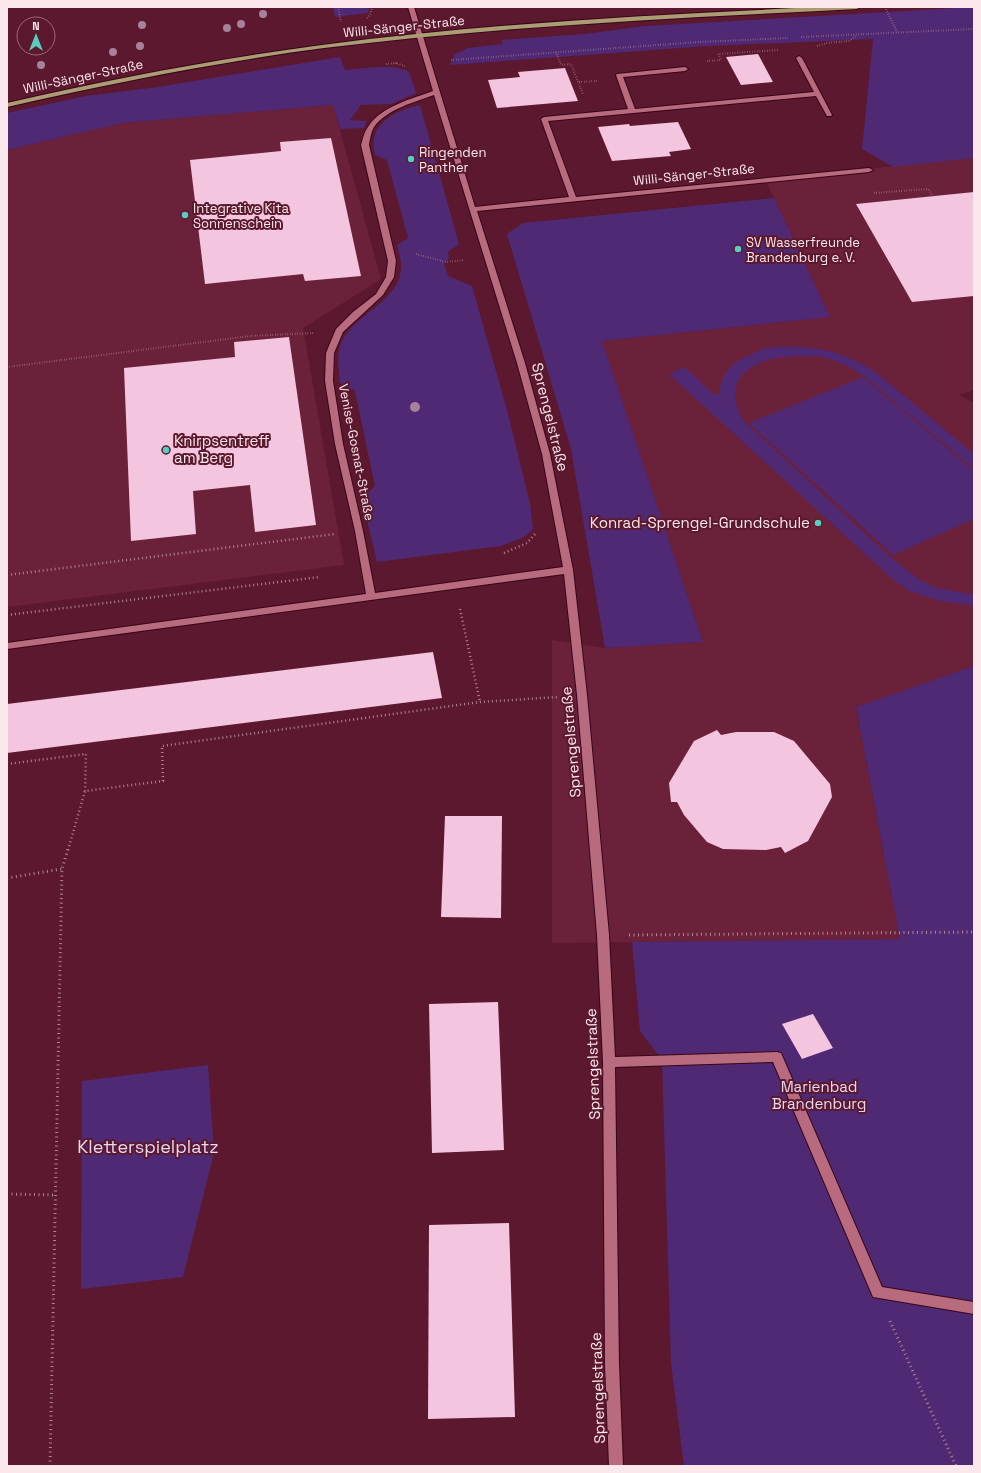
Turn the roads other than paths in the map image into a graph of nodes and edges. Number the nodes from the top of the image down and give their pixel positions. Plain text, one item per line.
1 (412, 7) edge
2 (857, 7) edge
3 (420, 36) junction
4 (799, 58) road end
5 (685, 69) road end
6 (437, 92) junction
7 (817, 94) junction
8 (7, 105) edge
9 (632, 111) junction
10 (829, 115) dead end
11 (869, 170) dead end
12 (573, 198) junction
13 (473, 209) junction
14 (568, 570) junction
15 (371, 596) junction
16 (7, 646) edge
17 (609, 1062) junction
18 (974, 1308) edge
19 (616, 1466) edge

1 - 3 street, Sprengelstraße
2 - 3 main road, Willi-Sänger-Straße
3 - 6 street, Sprengelstraße
3 - 8 main road, Willi-Sänger-Straße
4 - 7 street
5 - 9 street
6 - 13 street, Sprengelstraße
6 - 15 street, Venise-Gosnat-Straße
7 - 9 street
7 - 10 street
9 - 12 street
11 - 12 street, Willi-Sänger-Straße
12 - 13 street, Willi-Sänger-Straße
13 - 14 street, Sprengelstraße
14 - 15 street
14 - 17 street, Sprengelstraße
15 - 16 street
17 - 18 street
17 - 19 street, Sprengelstraße

